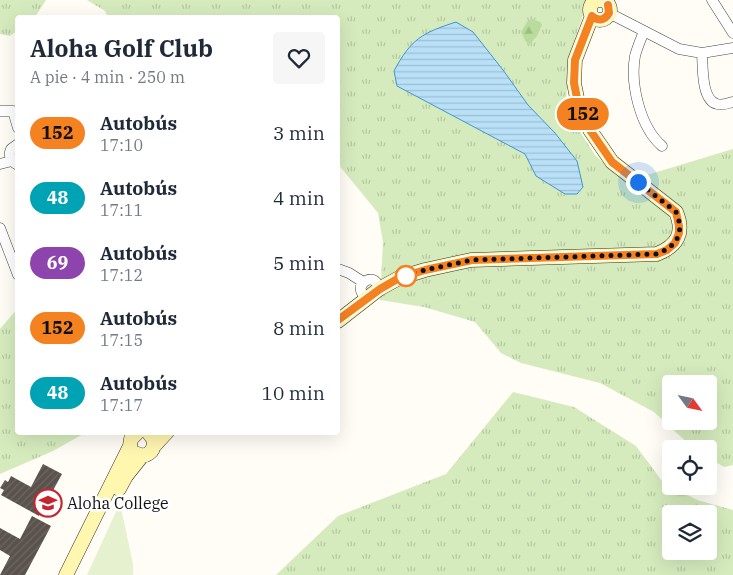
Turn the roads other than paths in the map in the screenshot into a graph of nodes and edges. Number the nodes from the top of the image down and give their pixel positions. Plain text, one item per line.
1 (601, 0) edge
2 (712, 0) edge
3 (609, 13) junction
4 (592, 16) junction
5 (644, 31) junction
6 (733, 33) edge
7 (733, 48) edge
8 (702, 53) junction
9 (733, 102) edge
10 (0, 110) edge
11 (15, 120) edge
12 (15, 145) edge
13 (662, 146) dead end
14 (15, 163) edge
15 (0, 164) edge
16 (0, 228) edge
17 (15, 267) edge
18 (340, 270) edge
19 (363, 282) junction
20 (374, 294) junction
21 (340, 319) edge
22 (135, 435) edge
23 (150, 435) edge
24 (165, 435) edge
25 (155, 445) junction
26 (130, 446) junction
27 (142, 456) junction
28 (66, 575) edge
29 (76, 575) edge

1 - 3 street
1 - 4 street
2 - 6 street
3 - 4 street
3 - 5 street
4 - 20 street
5 - 8 street
5 - 13 street
7 - 8 street
8 - 9 street
10 - 11 street
12 - 14 street
14 - 15 street
16 - 17 street
18 - 19 street
19 - 20 street
19 - 20 street
20 - 21 street
22 - 26 street
23 - 25 street
24 - 25 street
25 - 27 street
26 - 27 street
26 - 28 street
27 - 29 street

